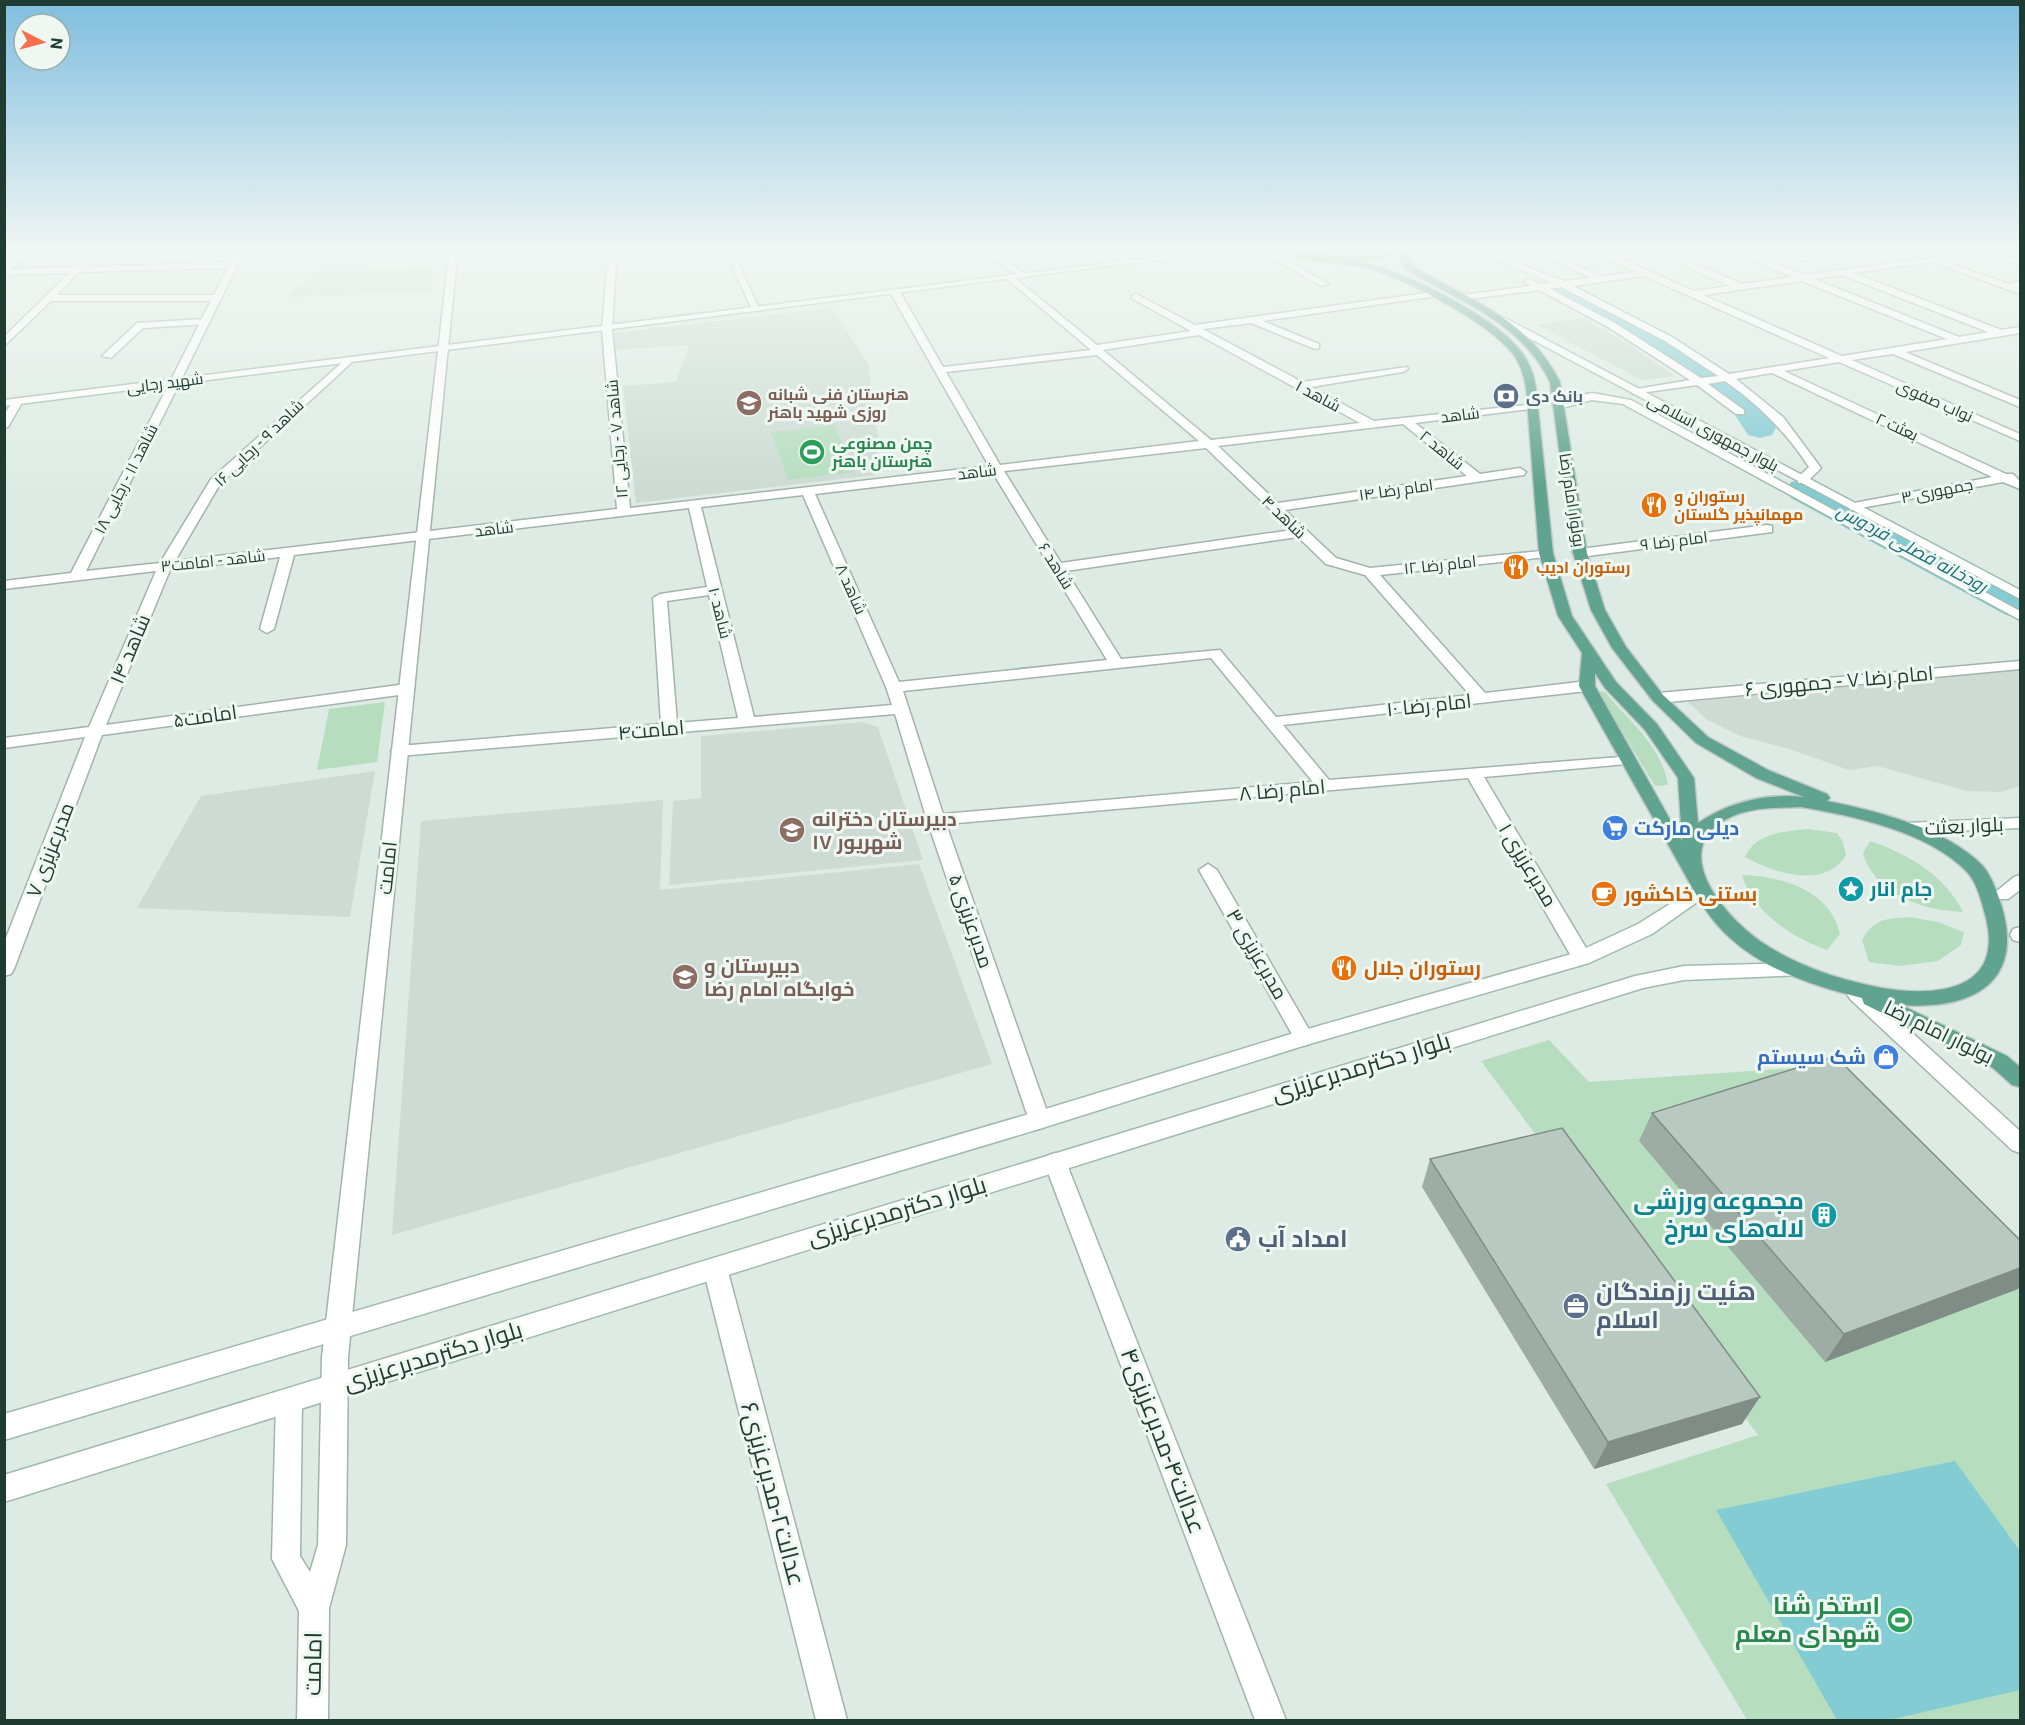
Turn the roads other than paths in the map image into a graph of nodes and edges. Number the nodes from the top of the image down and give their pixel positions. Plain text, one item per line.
1 (19, 328) edge
2 (137, 328) edge
3 (202, 328) edge
4 (445, 328) edge
5 (618, 328) edge
6 (915, 328) edge
7 (1070, 328) edge
8 (1192, 328) edge
9 (1210, 328) edge
10 (1272, 328) edge
11 (1485, 328) edge
12 (1512, 328) edge
13 (1516, 328) edge
14 (1614, 328) edge
15 (1647, 328) edge
16 (1769, 328) edge
17 (1927, 328) edge
18 (1986, 328) edge
19 (607, 329) junction
20 (1197, 330) junction
21 (2020, 330) edge
22 (2000, 333) junction
23 (1958, 340) junction
24 (2020, 341) edge
25 (4, 343) edge
26 (1315, 346) dead end
27 (443, 349) junction
28 (1097, 350) junction
29 (1893, 351) junction
30 (107, 356) dead end
31 (1841, 359) junction
32 (347, 361) junction
33 (1403, 369) dead end
34 (940, 370) junction
35 (1773, 370) junction
36 (1727, 377) junction
37 (176, 382) junction
38 (1701, 382) junction
39 (1298, 386) junction
40 (1637, 392) junction
41 (18, 401) junction
42 (4, 403) edge
43 (2020, 404) edge
44 (1532, 406) junction
45 (1558, 406) junction
46 (1740, 412) dead end
47 (1407, 422) junction
48 (4, 425) edge
49 (1375, 426) junction
50 (2020, 438) edge
51 (1209, 444) junction
52 (997, 470) junction
53 (1520, 472) dead end
54 (2020, 474) edge
55 (1477, 478) junction
56 (2005, 478) junction
57 (1802, 480) junction
58 (1780, 485) junction
59 (2020, 485) edge
60 (808, 492) junction
61 (694, 505) junction
62 (1854, 507) junction
63 (1273, 508) junction
64 (624, 513) junction
65 (1767, 529) dead end
66 (1299, 533) junction
67 (422, 537) junction
68 (288, 553) junction
69 (1546, 553) junction
70 (1580, 553) junction
71 (165, 566) junction
72 (1058, 568) junction
73 (1370, 572) junction
74 (76, 577) junction
75 (4, 585) edge
76 (714, 590) junction
77 (2020, 595) edge
78 (2020, 616) edge
79 (267, 629) dead end
80 (1588, 655) junction
81 (1116, 663) junction
82 (2020, 664) edge
83 (1587, 686) junction
84 (894, 687) junction
85 (406, 689) junction
86 (1658, 698) junction
87 (1482, 699) junction
88 (902, 709) junction
89 (747, 722) junction
90 (1272, 722) junction
91 (669, 728) junction
92 (95, 731) junction
93 (4, 743) edge
94 (399, 751) junction
95 (1627, 759) junction
96 (1473, 773) junction
97 (1326, 787) junction
98 (1848, 809) junction
99 (936, 820) junction
100 (2020, 823) edge
101 (1907, 828) junction
102 (1691, 854) junction
103 (1208, 870) dead end
104 (2020, 881) edge
105 (1697, 885) junction
106 (2001, 895) junction
107 (2017, 945) edge
108 (1582, 958) junction
109 (4, 969) edge
110 (1796, 970) junction
111 (1853, 991) junction
112 (1304, 1038) junction
113 (2020, 1079) edge
114 (1039, 1120) junction
115 (2020, 1144) edge
116 (1055, 1162) junction
117 (715, 1268) junction
118 (338, 1327) junction
119 (332, 1388) junction
120 (289, 1401) junction
121 (4, 1427) edge
122 (4, 1489) edge
123 (314, 1608) junction
124 (312, 1720) edge
125 (832, 1720) edge
126 (1271, 1720) edge

1 - 25 street
2 - 30 street
3 - 37 street, شاهد ۱۱ - رجایی ۱۸
4 - 27 street, امامت
5 - 19 street, شهید رجایی
6 - 34 street, شاهد ۶
7 - 28 street, شاهد ۴
8 - 20 street, شاهد ۱
9 - 20 street
10 - 26 street
11 - 44 main road, بولوار امام رضا
12 - 45 main road, بولوار امام رضا
13 - 40 street, بلوار جمهوری اسلامی
14 - 38 street
15 - 36 street
16 - 31 street, نواب صفوی
17 - 23 street
18 - 22 street
19 - 27 street, شهید رجایی
19 - 64 street, شاهد ۷ - رجایی ۱۲
20 - 28 street
20 - 39 street, شاهد ۱
21 - 22 street
22 - 23 street
22 - 24 street
23 - 29 street
27 - 32 street, شهید رجایی
27 - 67 street, امامت
28 - 34 street
28 - 51 street, شاهد ۴
29 - 31 street
29 - 43 street
31 - 35 street
31 - 50 street, نواب صفوی
32 - 37 street, شهید رجایی
32 - 71 street, شاهد ۹ - رجایی ۱۶
33 - 39 street
34 - 52 street, شاهد ۶
35 - 36 street
35 - 56 street, بعثت ۲
36 - 38 street
36 - 57 street
37 - 41 street, شهید رجایی
37 - 74 street, شاهد ۱۱ - رجایی ۱۸
38 - 40 street
38 - 46 street
39 - 49 street, شاهد ۱
40 - 57 street, بلوار جمهوری اسلامی
41 - 42 street, شهید رجایی
41 - 48 street
44 - 47 street, شاهد
44 - 69 main road, بولوار امام رضا
45 - 58 street, بلوار جمهوری اسلامی
45 - 70 main road, بولوار امام رضا
47 - 49 street, شاهد
47 - 55 street, شاهد ۲
49 - 51 street, شاهد
51 - 52 street, شاهد
51 - 63 street, شاهد ۴
52 - 60 street, شاهد
52 - 72 street, شاهد ۶
53 - 55 street, امام رضا ۱۴
54 - 56 street, جمهوری ۳
55 - 63 street, امام رضا ۱۴
56 - 59 street, بعثت ۲
56 - 62 street, جمهوری ۳
57 - 58 street
57 - 62 street, بلوار جمهوری اسلامی
58 - 78 street, بلوار جمهوری اسلامی
60 - 61 street, شاهد
60 - 84 street, شاهد ۸
61 - 64 street, شاهد
61 - 76 street, شاهد ۱۰
62 - 77 street, بلوار جمهوری اسلامی
63 - 66 street, شاهد ۴
64 - 67 street, شاهد
65 - 70 street, امام رضا ۹
66 - 72 street
66 - 73 street, شاهد ۴
67 - 68 street, شاهد - امامت۳
67 - 85 street, امامت
68 - 71 street, شاهد - امامت۳
68 - 79 street
69 - 73 street, امام رضا ۱۲
69 - 80 main road, بولوار امام رضا
70 - 86 main road, بولوار امام رضا
71 - 74 street, شاهد - امامت۳
71 - 92 street, شاهد ۱۴
72 - 81 street, شاهد ۶
73 - 87 street
74 - 75 street, شاهد - امامت۳
76 - 89 street, شاهد ۱۰
76 - 91 street
80 - 83 main road
80 - 102 main road, بولوار امام رضا
81 - 84 street
81 - 90 street
82 - 86 street, امام رضا ۷ - جمهوری ۶
83 - 87 street, امام رضا ۱۰
83 - 95 main road
84 - 88 street, مدبرعزیزی ۵
85 - 92 street, امامت۵
85 - 94 street, امامت
86 - 98 main road, بولوار امام رضا
87 - 90 street, امام رضا ۱۰
88 - 89 street, امامت۴
88 - 99 street, مدبرعزیزی ۵
89 - 91 street, امامت۴
90 - 97 street
91 - 94 street, امامت۴
92 - 93 street, امامت۵
92 - 109 street, مدبرعزیزی ۷
94 - 118 street, امامت
95 - 96 street, امام رضا ۸
95 - 105 main road
96 - 97 street, امام رضا ۸
96 - 108 street, مدبرعزیزی ۱
97 - 99 street, امام رضا ۸
98 - 101 main road
98 - 102 main road
99 - 114 street, مدبرعزیزی ۵
100 - 101 street, بلوار بعثت
101 - 106 main road
102 - 105 main road, بولوار امام رضا
103 - 112 street, مدبرعزیزی ۳
104 - 106 street
105 - 108 street, بلوار دکترمدبرعزیزی
105 - 110 main road
106 - 107 main road
107 - 111 main road
108 - 112 street, بلوار دکترمدبرعزیزی
110 - 111 main road
110 - 116 street, بلوار دکترمدبرعزیزی
111 - 113 main road, بولوار امام رضا
111 - 115 street
112 - 114 street, بلوار دکترمدبرعزیزی
114 - 118 street, بلوار دکترمدبرعزیزی
116 - 117 street, بلوار دکترمدبرعزیزی
116 - 126 street, عدالت۴-مدبرعزیزی۴
117 - 119 street, بلوار دکترمدبرعزیزی
117 - 125 street, عدالت۲-مدبرعزیزی۶
118 - 119 street, امامت
118 - 121 street, بلوار دکترمدبرعزیزی
119 - 120 street, بلوار دکترمدبرعزیزی
119 - 123 street, امامت
120 - 122 street, بلوار دکترمدبرعزیزی
120 - 123 street
123 - 124 street, امامت

